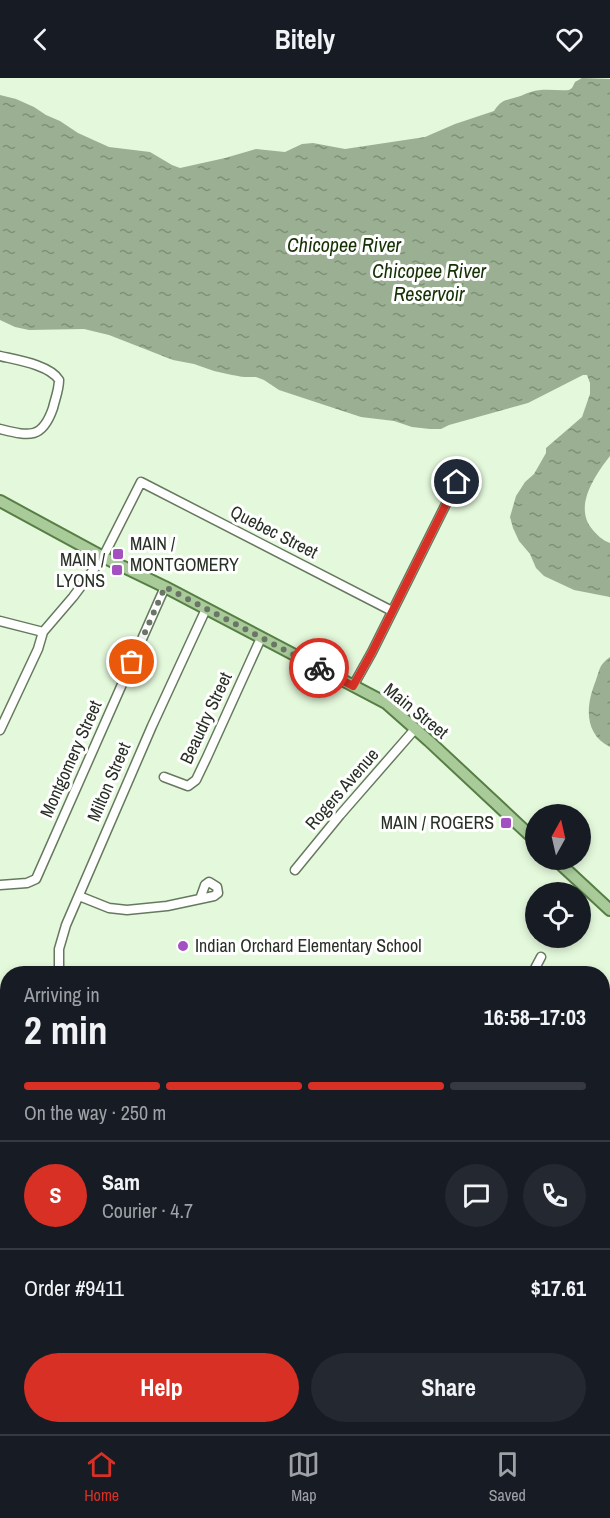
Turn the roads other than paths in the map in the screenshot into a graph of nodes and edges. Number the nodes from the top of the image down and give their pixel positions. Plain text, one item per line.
1 (0, 356) edge
2 (0, 429) edge
3 (457, 482) dead end
4 (0, 501) edge
5 (103, 557) junction
6 (165, 587) junction
7 (206, 609) junction
8 (392, 611) junction
9 (0, 621) edge
10 (43, 632) junction
11 (261, 638) junction
12 (353, 686) junction
13 (0, 728) edge
14 (415, 729) junction
15 (164, 777) dead end
16 (525, 831) edge
17 (295, 870) dead end
18 (567, 870) edge
19 (0, 885) edge
20 (79, 896) junction
21 (200, 898) dead end
22 (610, 910) edge
23 (541, 957) dead end
24 (59, 966) edge
25 (536, 966) edge

1 - 2 street
3 - 8 street
4 - 5 main road, Main Street
5 - 6 main road, Main Street
5 - 8 street, Quebec Street
5 - 10 street
6 - 7 main road, Main Street
6 - 19 street, Montgomery Street
7 - 11 main road, Main Street
7 - 20 street, Milton Street
8 - 12 street
9 - 10 street
10 - 13 street
11 - 12 main road, Main Street
11 - 15 street, Beaudry Street
12 - 14 main road, Main Street
14 - 16 main road, Main Street
14 - 17 street, Rogers Avenue
18 - 22 main road
20 - 21 street
20 - 24 street, Milton Street
23 - 25 street

